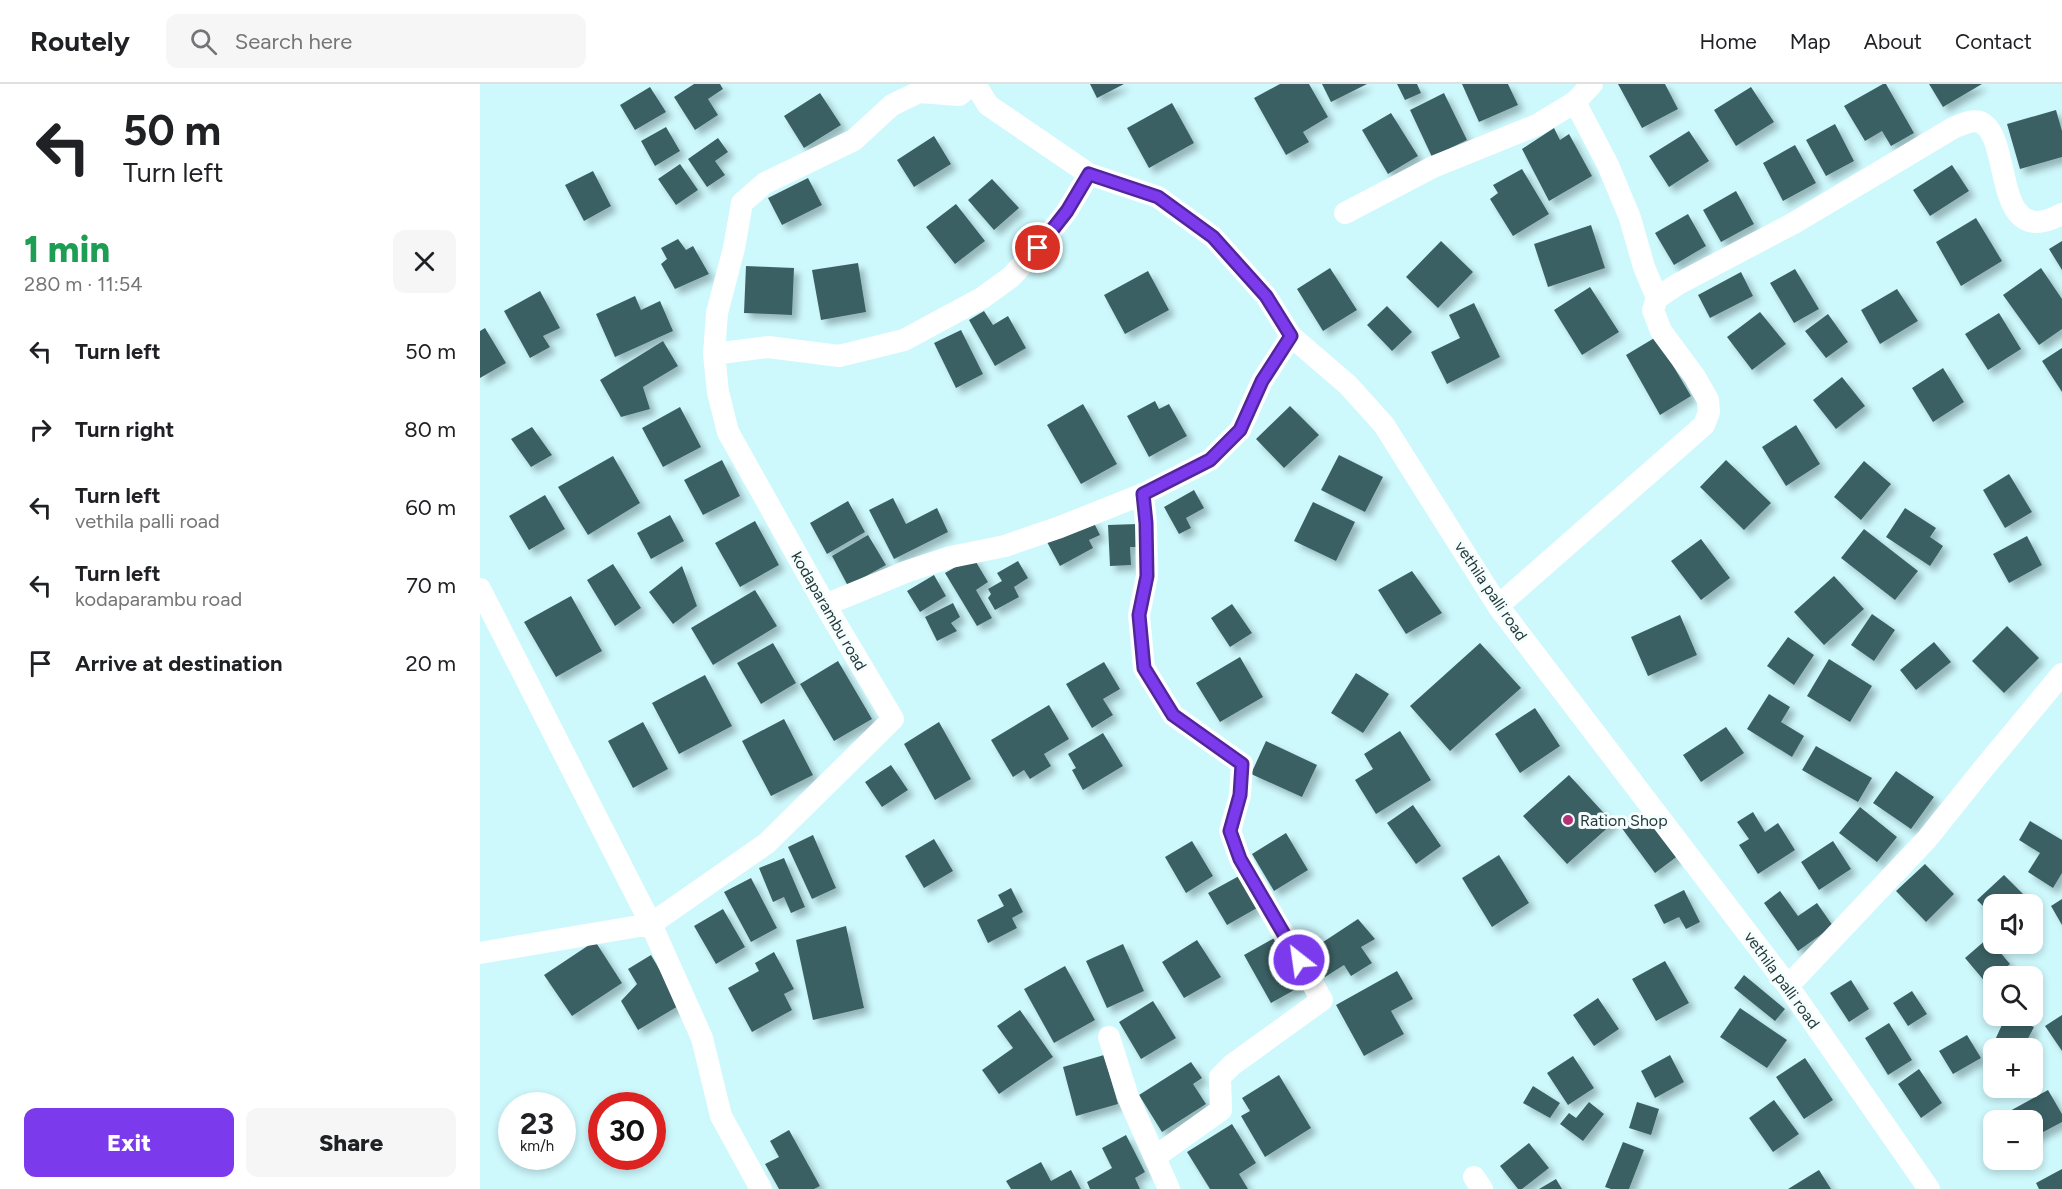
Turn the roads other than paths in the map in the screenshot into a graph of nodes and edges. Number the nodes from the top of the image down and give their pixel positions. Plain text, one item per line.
1 (974, 84) edge
2 (1592, 84) edge
3 (1575, 102) junction
4 (1089, 174) junction
5 (1345, 213) dead end
6 (2062, 214) edge
7 (1658, 298) junction
8 (1291, 336) junction
9 (714, 354) junction
10 (1143, 494) junction
11 (480, 589) edge
12 (825, 605) junction
13 (1498, 606) junction
14 (2062, 674) edge
15 (651, 924) junction
16 (480, 953) edge
17 (1788, 986) junction
18 (1109, 1037) dead end
19 (1155, 1157) junction
20 (762, 1189) edge
21 (1169, 1189) edge
22 (1929, 1189) edge

1 - 4 street, vethila palli road
1 - 9 street, kodaparambu road
2 - 3 street
3 - 5 street
3 - 7 street
4 - 8 street, vethila palli road
4 - 9 street
6 - 7 street
7 - 13 street
8 - 10 street
8 - 13 street, vethila palli road
9 - 12 street, kodaparambu road
10 - 12 street
10 - 19 street
11 - 15 street
12 - 15 street, kodaparambu road
13 - 17 street, vethila palli road
14 - 17 street
15 - 16 street
15 - 20 street
17 - 22 street, vethila palli road
18 - 19 street
19 - 21 street

